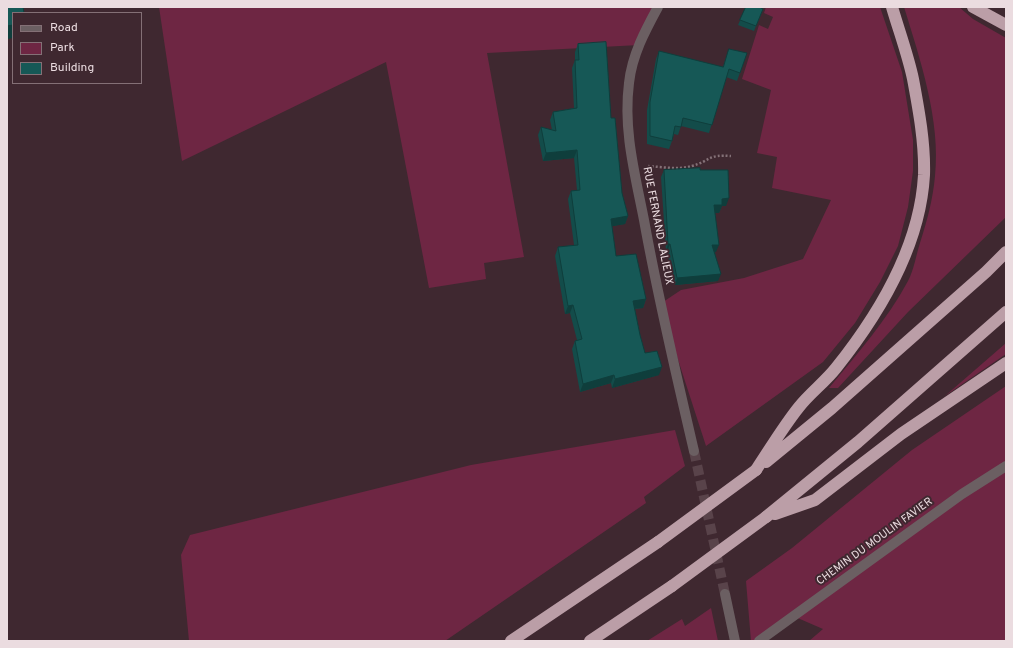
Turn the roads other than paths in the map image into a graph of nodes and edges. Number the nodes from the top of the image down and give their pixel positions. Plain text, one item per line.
1 (658, 7) edge
2 (892, 7) edge
3 (973, 7) edge
4 (1006, 25) edge
5 (1006, 252) edge
6 (1006, 312) edge
7 (1006, 363) edge
8 (694, 451) tunnel mouth
9 (1006, 466) edge
10 (756, 470) junction
11 (766, 517) junction
12 (725, 594) tunnel mouth
13 (511, 641) edge
14 (590, 641) edge
15 (735, 641) edge
16 (759, 641) edge

1 - 8 street, RUE FERNAND LALIEUX
2 - 10 highway
3 - 4 highway
5 - 10 highway
6 - 11 highway
7 - 11 highway
9 - 16 street, CHEMIN DU MOULIN FAVIER
10 - 13 highway, bridge
11 - 14 highway, bridge
12 - 15 street

